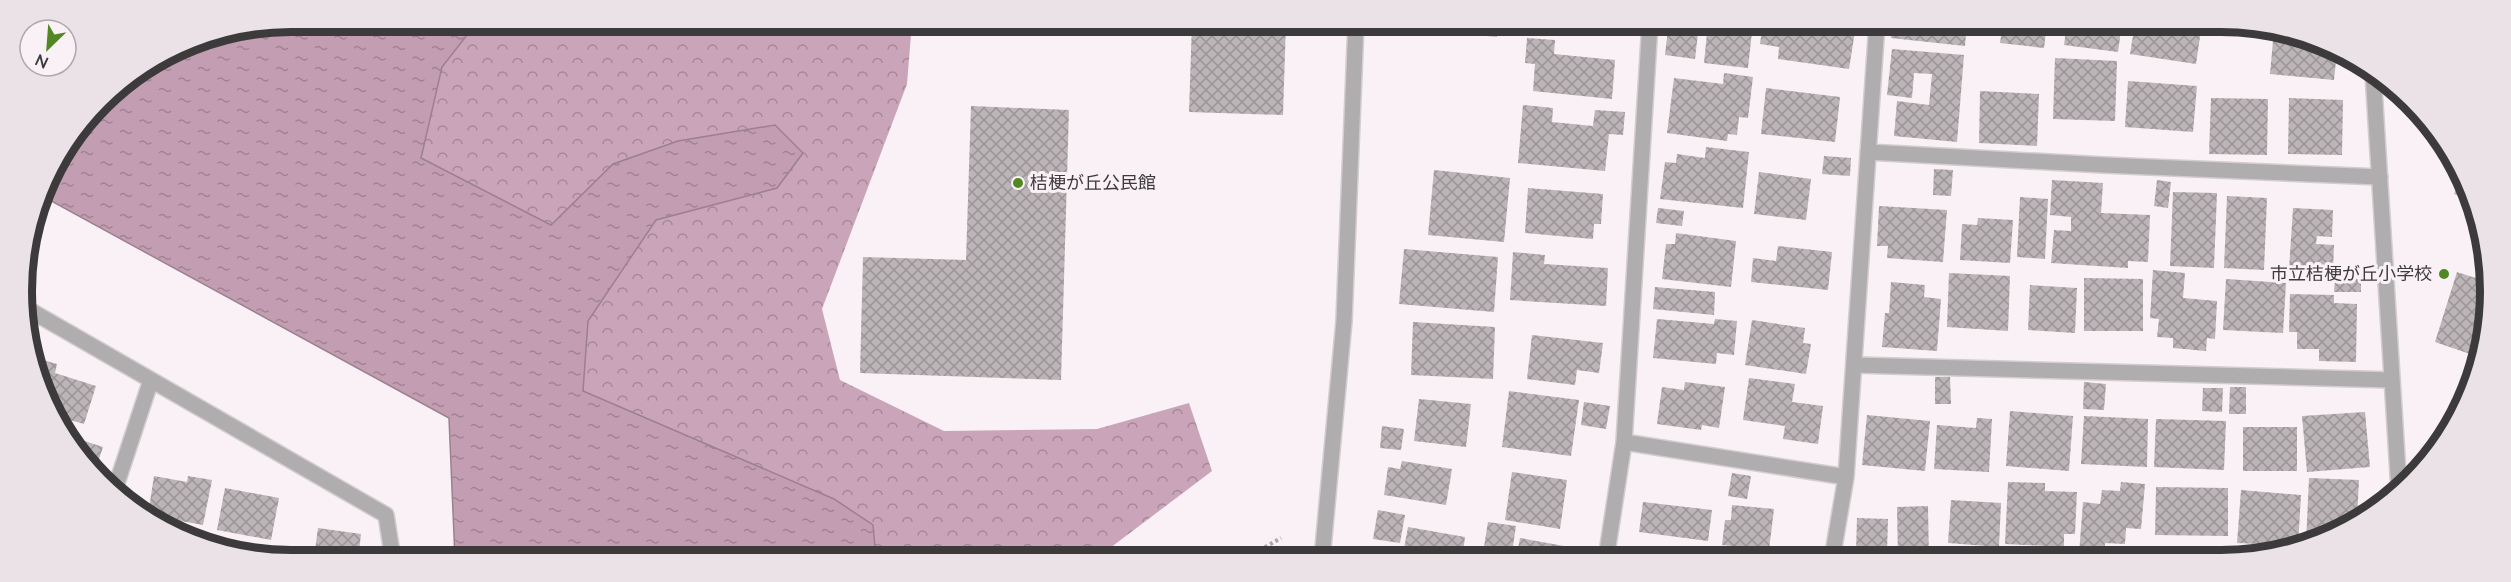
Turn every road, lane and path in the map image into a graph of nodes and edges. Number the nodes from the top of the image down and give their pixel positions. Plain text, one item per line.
1 (1356, 32) edge
2 (1649, 32) edge
3 (1876, 32) edge
4 (2374, 82) edge
5 (1868, 152) junction
6 (2380, 177) junction
7 (32, 312) edge
8 (1855, 365) junction
9 (151, 380) junction
10 (2392, 380) junction
11 (1624, 442) junction
12 (1846, 477) junction
13 (2398, 479) edge
14 (117, 483) edge
15 (1281, 538) dead end
16 (392, 550) edge
17 (1260, 550) edge
18 (1323, 550) edge
19 (1607, 550) edge
20 (1834, 550) edge

1 - 18 street
2 - 11 street
3 - 5 street
4 - 6 street
5 - 6 street
5 - 8 street
6 - 10 street
7 - 9 street
8 - 10 street
8 - 12 street
9 - 14 street
9 - 16 street
10 - 13 street
11 - 12 street
11 - 19 street
12 - 20 street
15 - 17 path

